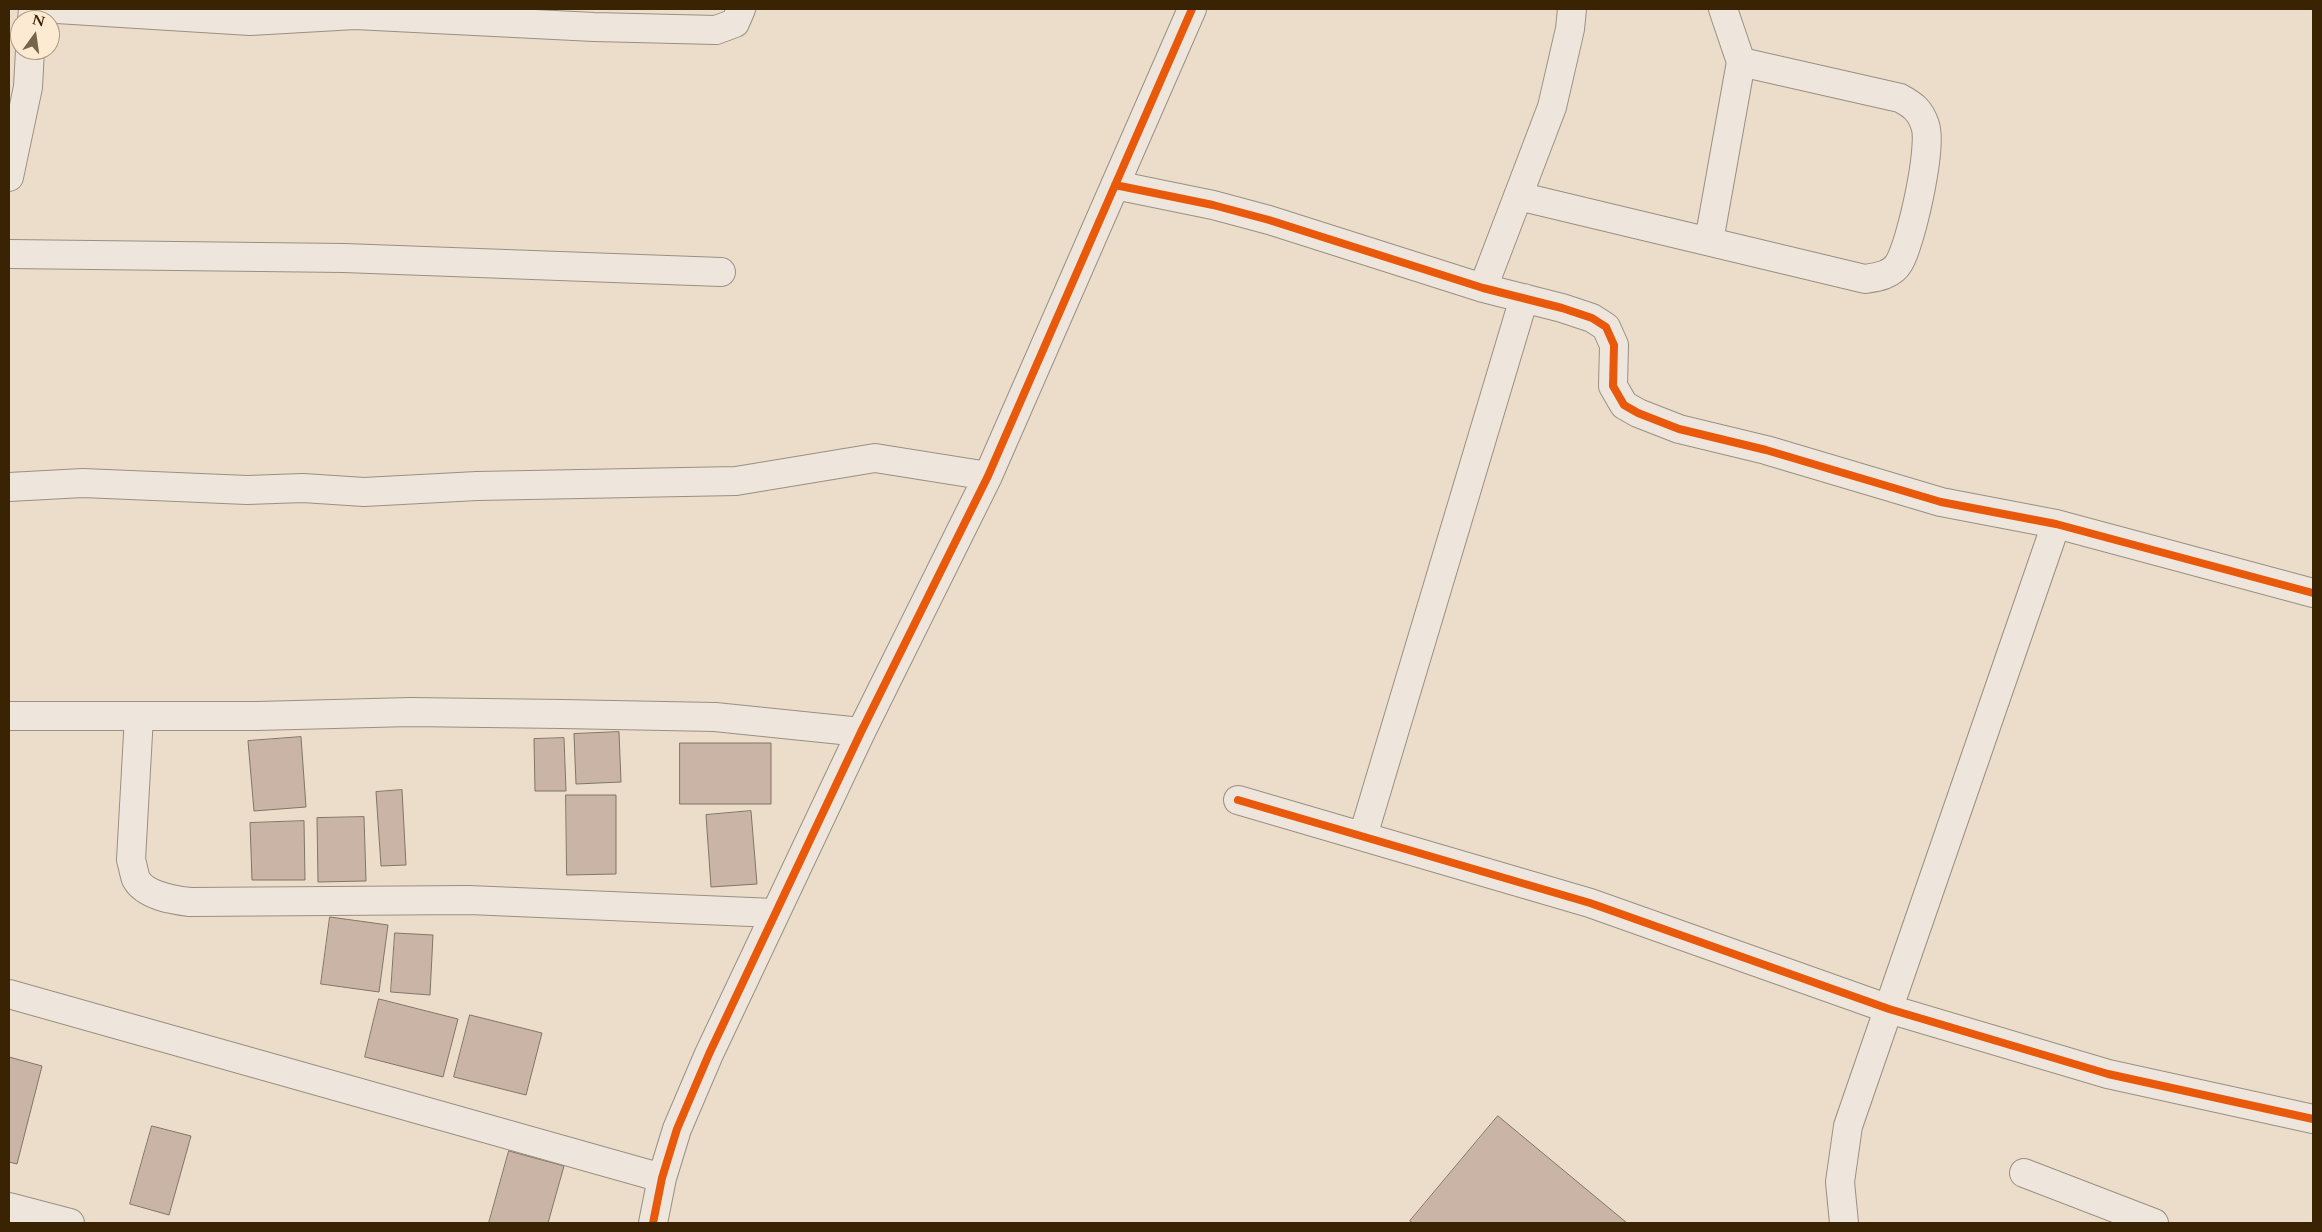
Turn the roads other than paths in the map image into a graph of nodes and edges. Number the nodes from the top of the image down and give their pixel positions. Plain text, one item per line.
1 (57, 9) edge
2 (742, 9) edge
3 (1192, 9) edge
4 (1572, 9) edge
5 (1723, 9) edge
6 (299, 14) edge
7 (663, 19) edge
8 (29, 60) edge
9 (1741, 62) junction
10 (9, 177) edge
11 (1115, 185) junction
12 (1518, 196) junction
13 (1708, 242) junction
14 (9, 254) edge
15 (721, 272) dead end
16 (1484, 288) junction
17 (1524, 298) junction
18 (988, 476) junction
19 (9, 487) edge
20 (2056, 524) junction
21 (2313, 593) edge
22 (9, 716) edge
23 (139, 716) junction
24 (861, 732) junction
25 (1238, 800) dead end
26 (1363, 836) junction
27 (774, 914) junction
28 (9, 994) edge
29 (1889, 1009) junction
30 (2313, 1119) edge
31 (2024, 1172) dead end
32 (662, 1178) junction
33 (9, 1207) edge
34 (70, 1223) edge
35 (653, 1223) edge
36 (1844, 1223) edge
37 (2154, 1223) edge

1 - 6 street
2 - 7 street
3 - 11 street
4 - 12 street
5 - 9 street
6 - 7 street
8 - 10 street
9 - 13 street
9 - 13 street
11 - 16 street
11 - 18 street
12 - 13 street
12 - 16 street
14 - 15 street
16 - 17 street
17 - 20 street
17 - 26 street
18 - 19 street
18 - 24 street
20 - 21 street
20 - 29 street
22 - 23 street
23 - 24 street
23 - 27 street
24 - 27 street
25 - 26 street
26 - 29 street
27 - 32 street
28 - 32 street
29 - 30 street
29 - 36 street
31 - 37 street
32 - 35 street
33 - 34 street

